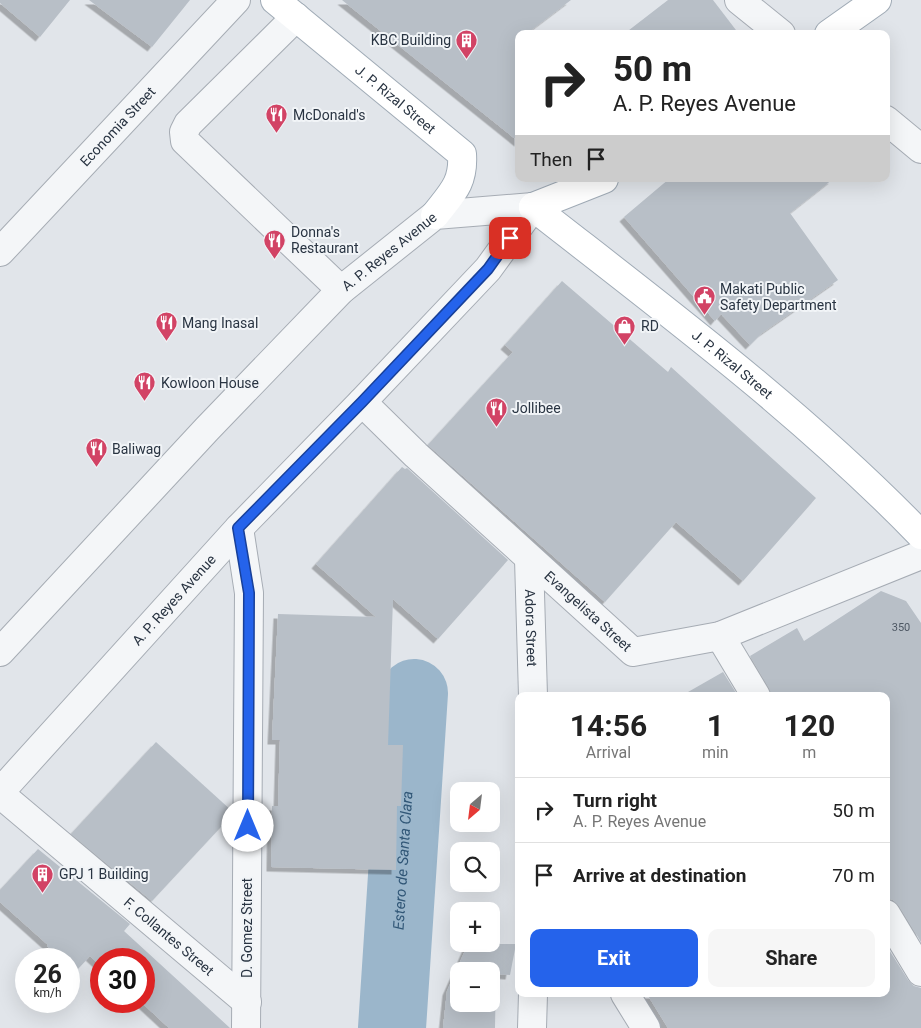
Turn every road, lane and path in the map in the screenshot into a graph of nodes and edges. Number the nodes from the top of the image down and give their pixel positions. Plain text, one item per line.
1 (236, 0) edge
2 (274, 0) edge
3 (739, 0) edge
4 (877, 0) edge
5 (296, 17) junction
6 (776, 30) edge
7 (834, 30) edge
8 (890, 123) edge
9 (921, 148) edge
10 (596, 182) edge
11 (533, 207) junction
12 (435, 215) junction
13 (0, 252) edge
14 (341, 290) junction
15 (362, 402) junction
16 (238, 528) junction
17 (921, 535) edge
18 (921, 555) edge
19 (529, 559) junction
20 (720, 636) junction
21 (0, 652) edge
22 (533, 692) edge
23 (754, 692) edge
24 (0, 793) edge
25 (890, 921) edge
26 (921, 972) edge
27 (533, 997) edge
28 (627, 997) edge
29 (246, 1015) edge
30 (532, 1028) edge
31 (646, 1028) edge

1 - 13 street, Economia Street
2 - 5 main road, J. P. Rizal Street
3 - 6 street
4 - 7 main road
5 - 12 main road, J. P. Rizal Street
5 - 14 street
8 - 9 street
10 - 11 main road
11 - 12 street, A. P. Reyes Avenue
11 - 15 street, A. P. Reyes Avenue
11 - 17 main road, J. P. Rizal Street
12 - 14 street, A. P. Reyes Avenue
14 - 21 street, A. P. Reyes Avenue
15 - 16 street, A. P. Reyes Avenue
15 - 19 street, Evangelista Street
16 - 24 street, A. P. Reyes Avenue
16 - 29 street, D. Gomez Street
18 - 20 street, Evangelista Street
19 - 20 street, Evangelista Street
19 - 22 street, Adora Street
20 - 23 street
24 - 29 street, F. Collantes Street
25 - 26 street
27 - 30 street
28 - 31 street

